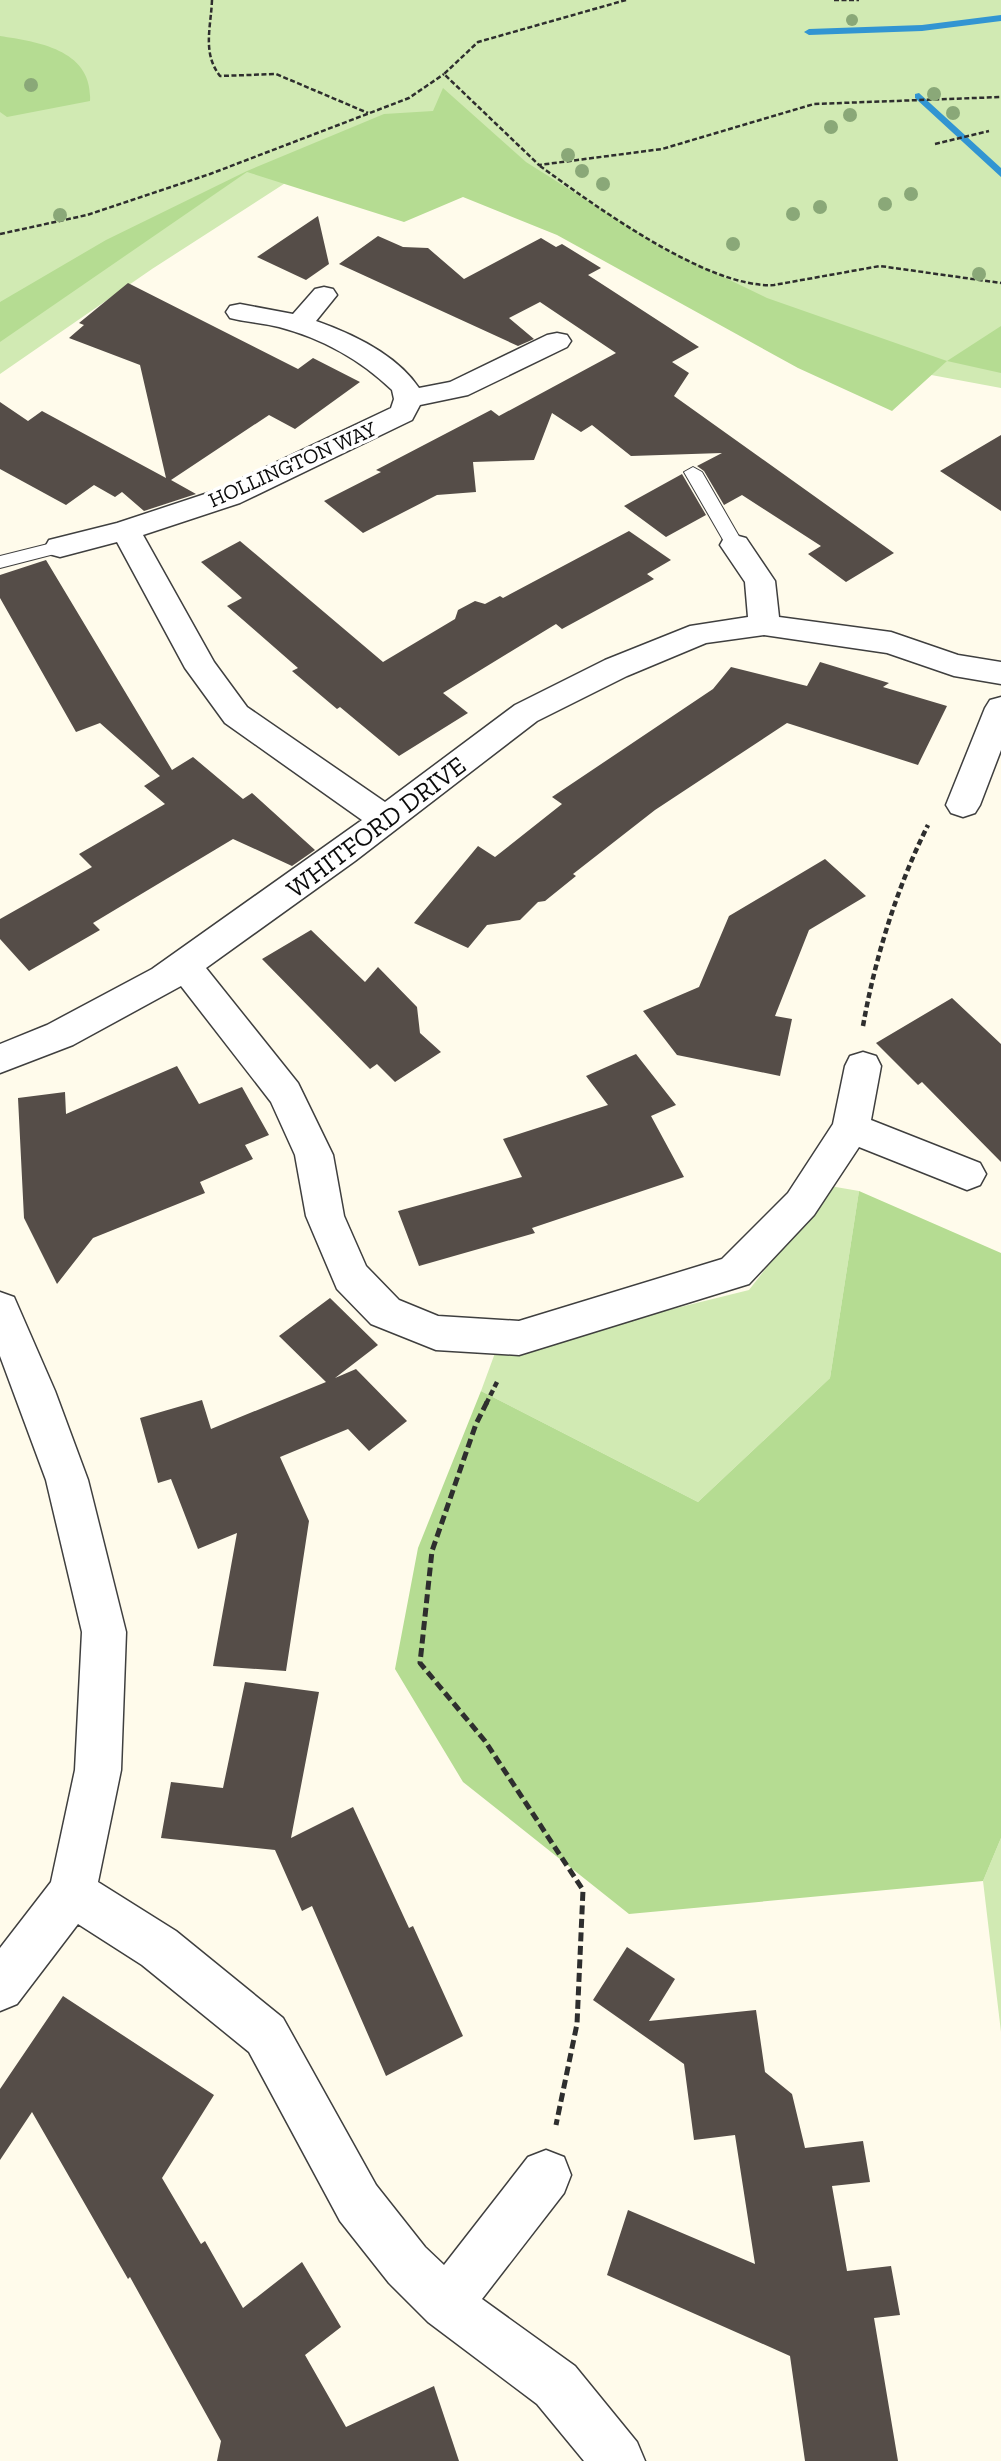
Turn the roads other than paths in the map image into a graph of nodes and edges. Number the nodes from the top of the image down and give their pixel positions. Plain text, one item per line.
1 (324, 295) dead end
2 (240, 312) dead end
3 (299, 324) junction
4 (557, 341) dead end
5 (408, 399) junction
6 (693, 472) dead end
7 (126, 530) junction
8 (735, 544) joint
9 (60, 547) joint
10 (0, 562) edge
11 (764, 625) junction
12 (1001, 673) edge
13 (1001, 708) edge
14 (963, 805) road end
15 (385, 819) junction
16 (185, 966) junction
17 (0, 1059) edge
18 (863, 1066) road end
19 (852, 1128) junction
20 (967, 1174) dead end
21 (0, 1309) edge
22 (72, 1893) junction
23 (0, 1986) edge
24 (546, 2175) road end
25 (446, 2304) junction
26 (618, 2461) edge

1 - 3 street
2 - 3 street
3 - 5 street
4 - 5 street
5 - 7 street, HOLLINGTON WAY
6 - 8 lane
7 - 9 street, HOLLINGTON WAY
7 - 15 street
8 - 11 street
9 - 10 lane
11 - 12 street, WHITFORD DRIVE
11 - 15 street, WHITFORD DRIVE
13 - 14 street
15 - 16 street, WHITFORD DRIVE
16 - 17 street, WHITFORD DRIVE
16 - 19 street
18 - 19 street
19 - 20 street
21 - 22 street
22 - 23 street
22 - 25 street
24 - 25 street
25 - 26 street

